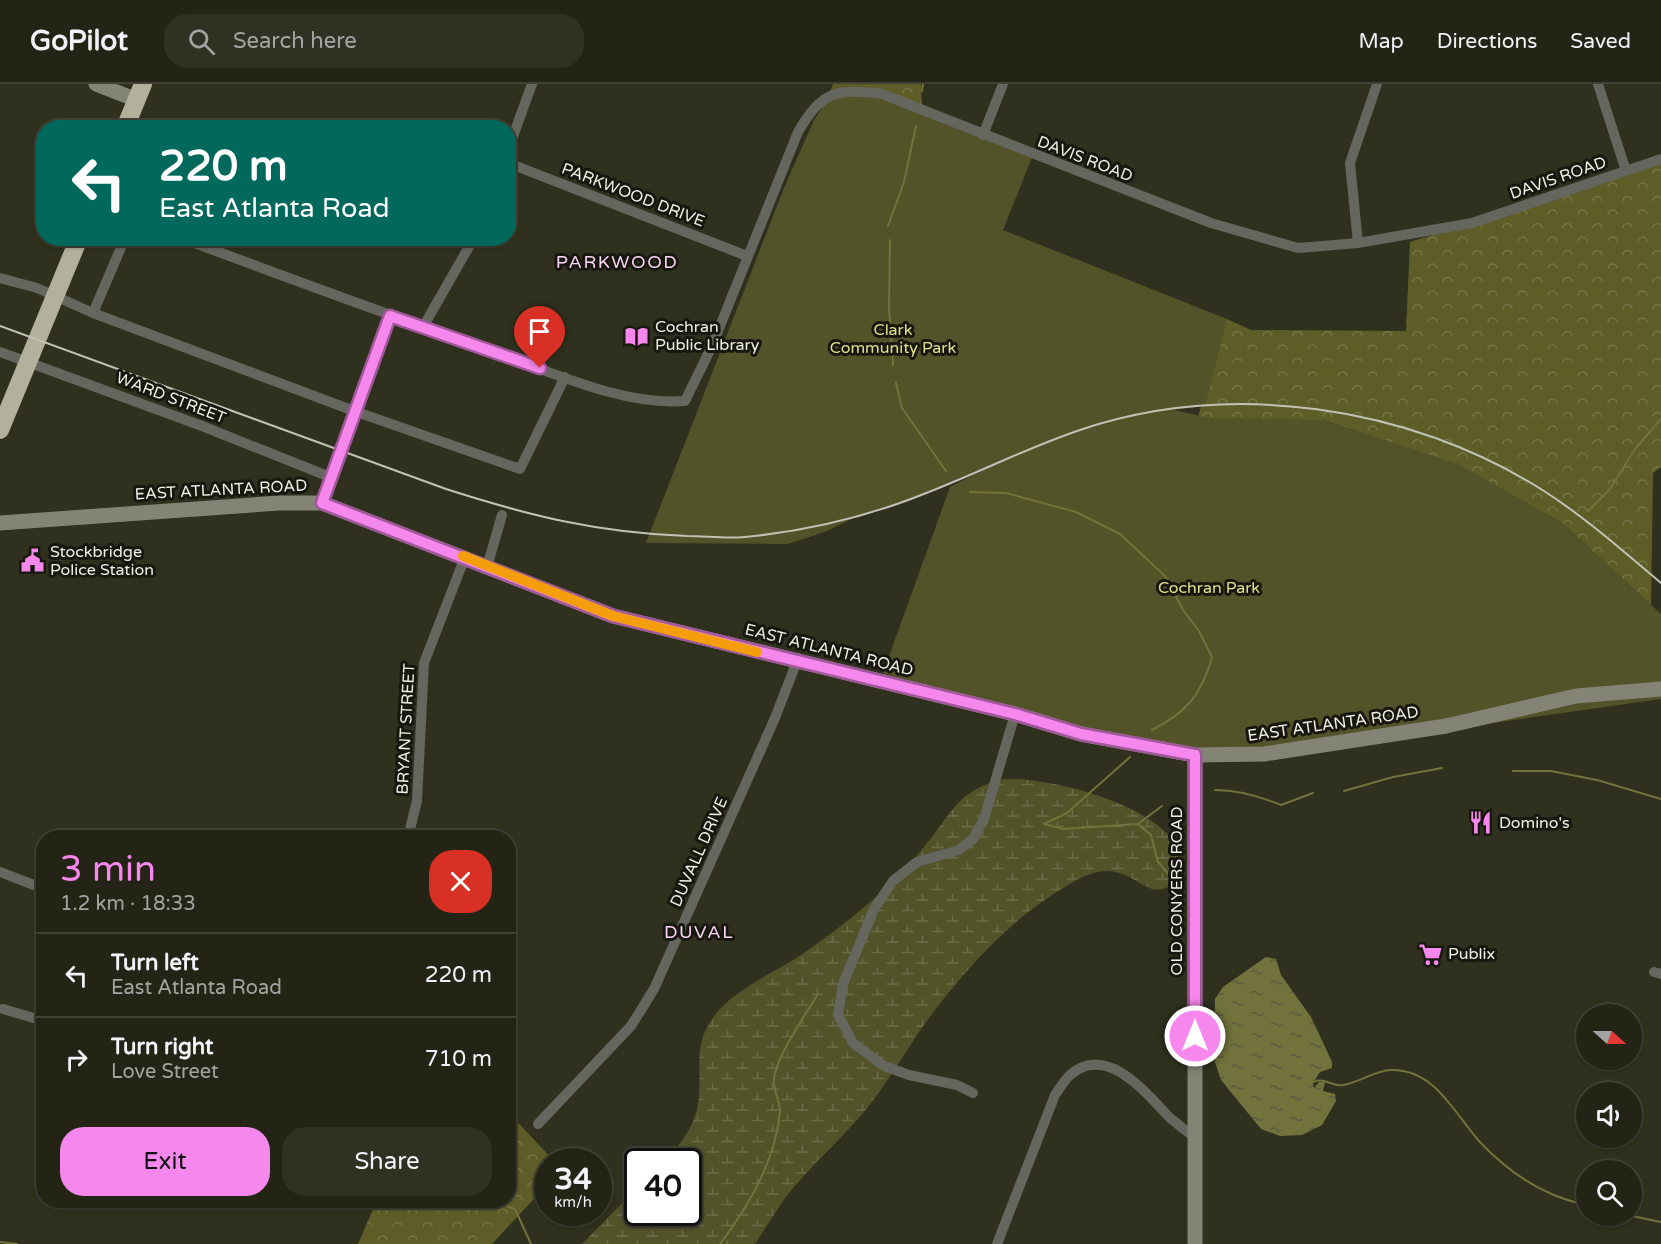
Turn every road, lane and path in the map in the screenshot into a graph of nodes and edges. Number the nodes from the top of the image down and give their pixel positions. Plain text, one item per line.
1 (96, 84) edge
2 (532, 84) edge
3 (1003, 84) edge
4 (1377, 84) edge
5 (1598, 84) edge
6 (140, 92) edge
7 (128, 120) edge
8 (516, 128) edge
9 (983, 135) junction
10 (1661, 159) edge
11 (516, 166) edge
12 (1626, 171) junction
13 (1358, 243) junction
14 (76, 246) edge
15 (122, 246) edge
16 (202, 246) edge
17 (469, 246) edge
18 (747, 256) junction
19 (0, 278) edge
20 (93, 313) junction
21 (390, 316) junction
22 (423, 327) junction
23 (0, 352) edge
24 (565, 377) junction
25 (354, 411) junction
26 (0, 430) edge
27 (330, 477) junction
28 (322, 503) junction
29 (502, 515) dead end
30 (0, 523) edge
31 (465, 557) junction
32 (487, 567) junction
33 (797, 661) junction
34 (1661, 689) edge
35 (1015, 714) junction
36 (1195, 755) junction
37 (410, 830) edge
38 (0, 872) edge
39 (36, 886) edge
40 (3, 1008) dead end
41 (36, 1018) edge
42 (973, 1093) dead end
43 (538, 1124) dead end
44 (1195, 1137) junction
45 (997, 1244) edge
46 (1195, 1244) edge

1 - 6 street
2 - 8 street
3 - 9 street
4 - 13 street
5 - 12 street
6 - 7 highway
9 - 13 street, DAVIS ROAD
9 - 18 street, DAVIS ROAD
10 - 12 street, DAVIS ROAD
11 - 18 street, PARKWOOD DRIVE
12 - 13 street, DAVIS ROAD
14 - 26 highway
15 - 20 street
16 - 21 street
17 - 22 street
18 - 24 street, DAVIS ROAD
19 - 20 street
20 - 25 street
21 - 22 street
21 - 25 street
22 - 24 street
23 - 27 street, WARD STREET
24 - 25 street
25 - 27 street
27 - 28 street
28 - 30 street, EAST ATLANTA ROAD
28 - 31 street, EAST ATLANTA ROAD
29 - 32 street
31 - 32 street, EAST ATLANTA ROAD
31 - 37 street, BRYANT STREET
32 - 33 street, EAST ATLANTA ROAD
33 - 35 street, EAST ATLANTA ROAD
33 - 43 street, DUVALL DRIVE
34 - 36 street, EAST ATLANTA ROAD
35 - 36 street, EAST ATLANTA ROAD
35 - 42 street
36 - 44 street, OLD CONYERS ROAD
38 - 39 street
40 - 41 street
44 - 45 street
44 - 46 street, OLD CONYERS ROAD

